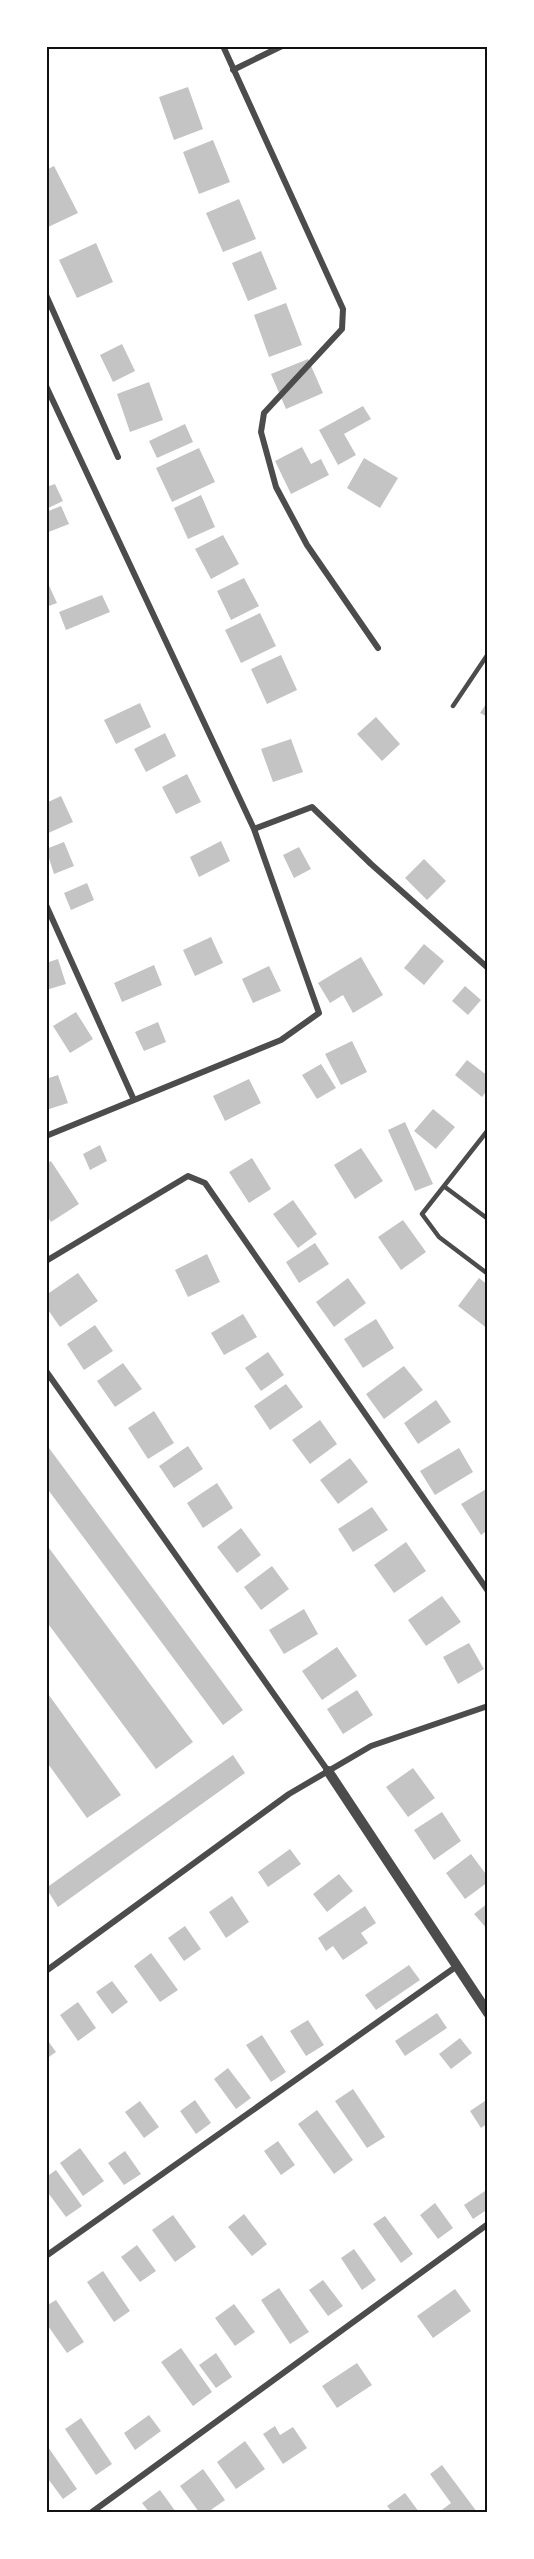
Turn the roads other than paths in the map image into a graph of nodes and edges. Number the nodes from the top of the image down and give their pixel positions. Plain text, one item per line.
1 (223, 46) edge
2 (282, 46) edge
3 (233, 70) junction
4 (46, 295) edge
5 (47, 388) edge
6 (118, 457) dead end
7 (378, 648) dead end
8 (488, 654) edge
9 (453, 706) dead end
10 (254, 829) junction
11 (46, 905) edge
12 (488, 968) edge
13 (134, 1100) junction
14 (488, 1130) edge
15 (46, 1136) edge
16 (445, 1187) junction
17 (488, 1218) edge
18 (46, 1262) edge
19 (488, 1274) edge
20 (46, 1371) edge
21 (488, 1591) edge
22 (488, 1706) edge
23 (328, 1771) junction
24 (457, 1966) junction
25 (46, 1971) edge
26 (488, 2013) edge
27 (488, 2224) edge
28 (46, 2256) edge
29 (92, 2512) edge

1 - 3 street
2 - 3 street
3 - 7 street
4 - 6 street
5 - 10 street
8 - 9 lane
10 - 12 street
10 - 13 street
11 - 13 street
13 - 15 street
14 - 16 lane
16 - 17 lane
16 - 19 lane
18 - 21 street
20 - 23 street
22 - 23 street
23 - 24 street
23 - 25 street
24 - 26 street
24 - 28 street
27 - 29 street

